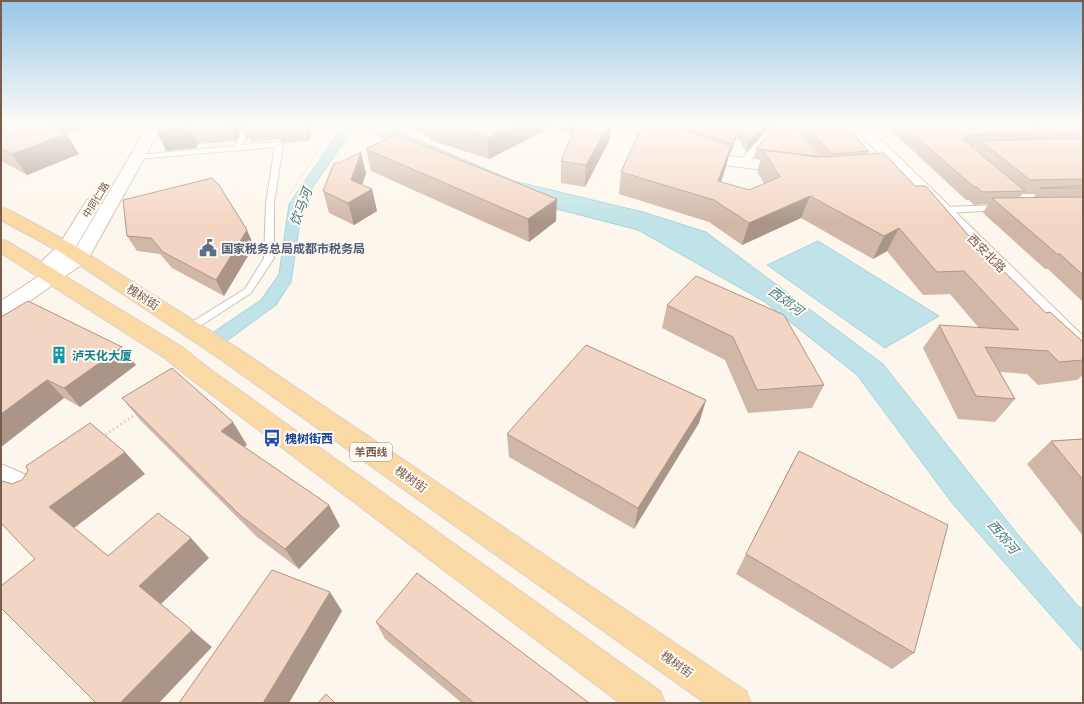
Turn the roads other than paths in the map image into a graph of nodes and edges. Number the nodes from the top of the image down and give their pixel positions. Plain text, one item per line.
1 (125, 157) edge
2 (137, 157) edge
3 (277, 157) edge
4 (716, 157) edge
5 (748, 157) edge
6 (891, 157) edge
7 (743, 163) junction
8 (899, 165) junction
9 (877, 167) edge
10 (802, 170) edge
11 (1013, 208) edge
12 (944, 210) junction
13 (1, 213) edge
14 (1, 245) edge
15 (73, 252) junction
16 (47, 273) junction
17 (1, 296) edge
18 (1, 311) edge
19 (191, 328) junction
20 (1083, 349) edge
21 (1, 475) edge
22 (37, 492) edge
23 (648, 703) edge
24 (734, 703) edge

1 - 15 street, 中同仁路
2 - 15 street
3 - 19 lane
4 - 7 street
5 - 7 lane
6 - 8 street, 西安北路
7 - 10 street
8 - 9 street
8 - 12 street, 西安北路
11 - 12 lane
12 - 20 street, 西安北路
13 - 15 main road, 槐树街 / 羊西线
14 - 16 main road
15 - 16 street
15 - 19 main road, 槐树街 / 羊西线
16 - 17 street
16 - 18 street
16 - 23 main road
19 - 24 main road, 槐树街 / 羊西线
21 - 22 street

